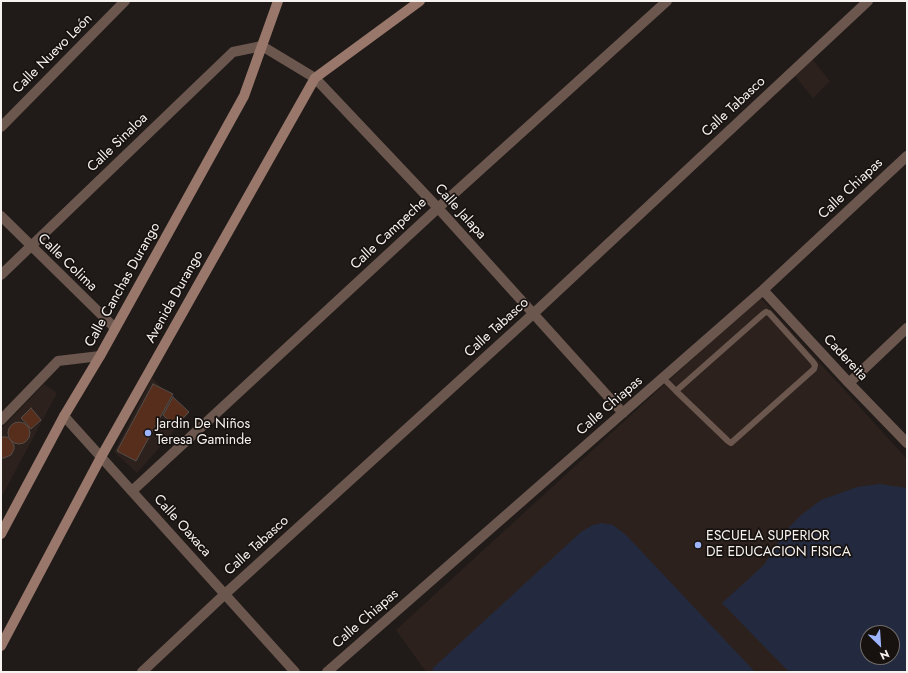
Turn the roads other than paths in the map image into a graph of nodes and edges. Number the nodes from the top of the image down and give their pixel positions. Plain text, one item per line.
1 (125, 1) edge
2 (278, 1) edge
3 (420, 1) edge
4 (667, 1) edge
5 (868, 1) edge
6 (262, 46) junction
7 (315, 78) junction
8 (1, 127) edge
9 (907, 156) edge
10 (438, 208) junction
11 (1, 216) edge
12 (30, 246) junction
13 (1, 275) edge
14 (763, 290) junction
15 (533, 314) junction
16 (115, 328) junction
17 (907, 328) edge
18 (100, 356) junction
19 (663, 378) junction
20 (849, 383) junction
21 (676, 391) junction
22 (623, 413) junction
23 (64, 416) junction
24 (1, 420) edge
25 (907, 443) edge
26 (101, 458) junction
27 (132, 491) junction
28 (1, 534) edge
29 (225, 594) junction
30 (1, 646) edge
31 (142, 672) edge
32 (295, 672) edge
33 (327, 672) edge

1 - 8 street, Calle Nuevo León
2 - 6 main road
3 - 7 main road, Avenida Durango
4 - 10 street, Calle Campeche
5 - 15 street, Calle Tabasco
6 - 7 street, Calle Jalapa
6 - 12 street, Calle Sinaloa
6 - 16 main road, Calle Canchas Durango
7 - 10 street, Calle Jalapa
7 - 26 main road, Avenida Durango
9 - 14 street, Calle Chiapas
10 - 15 street, Calle Jalapa
10 - 27 street, Calle Campeche
11 - 12 street, Calle Colima
12 - 13 street, Calle Sinaloa
12 - 16 street, Calle Colima
14 - 19 street, Calle Chiapas
14 - 20 street, Cadereita
15 - 22 street, Calle Jalapa
15 - 29 street, Calle Tabasco
16 - 18 main road, Calle Canchas Durango
17 - 20 street
18 - 23 main road, Calle Canchas Durango
18 - 24 street
19 - 21 lane
19 - 22 street, Calle Chiapas
20 - 25 street, Cadereita
21 - 21 lane
22 - 33 street, Calle Chiapas
23 - 26 street, Calle Oaxaca
23 - 28 main road, Calle Canchas Durango
26 - 27 street, Calle Oaxaca
26 - 30 main road, Avenida Durango
27 - 29 street, Calle Oaxaca
29 - 31 street, Calle Tabasco
29 - 32 street, Calle Oaxaca

